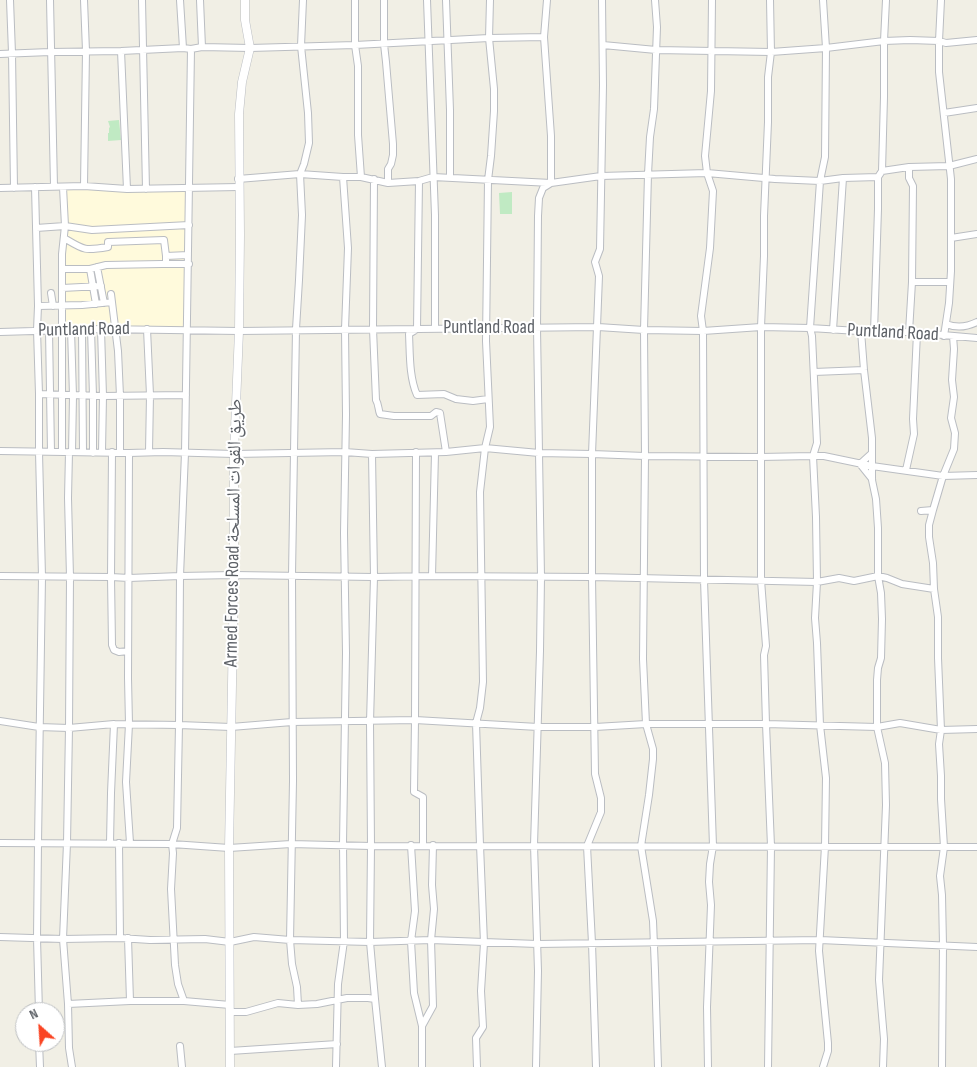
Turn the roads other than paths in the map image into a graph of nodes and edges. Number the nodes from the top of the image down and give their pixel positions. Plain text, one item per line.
1 (10, 0) edge
2 (50, 0) edge
3 (84, 0) edge
4 (142, 0) edge
5 (180, 0) edge
6 (200, 0) edge
7 (245, 0) edge
8 (303, 0) edge
9 (355, 0) edge
10 (384, 0) edge
11 (427, 0) edge
12 (446, 0) edge
13 (490, 0) edge
14 (547, 0) edge
15 (602, 0) edge
16 (654, 0) edge
17 (712, 0) edge
18 (770, 0) edge
19 (823, 0) edge
20 (886, 0) edge
21 (941, 0) edge
22 (544, 37) junction
23 (489, 38) junction
24 (977, 40) edge
25 (447, 41) junction
26 (884, 41) junction
27 (429, 42) junction
28 (939, 42) junction
29 (384, 44) junction
30 (355, 45) junction
31 (603, 45) junction
32 (302, 46) junction
33 (202, 47) junction
34 (183, 48) junction
35 (250, 48) junction
36 (826, 48) junction
37 (143, 49) junction
38 (191, 50) junction
39 (656, 50) junction
40 (86, 51) junction
41 (120, 51) junction
42 (711, 51) junction
43 (50, 52) junction
44 (771, 52) junction
45 (12, 53) junction
46 (0, 54) edge
47 (977, 108) edge
48 (944, 113) junction
49 (977, 159) edge
50 (949, 166) junction
51 (909, 167) junction
52 (882, 170) junction
53 (707, 173) junction
54 (300, 174) junction
55 (648, 174) junction
56 (601, 176) junction
57 (343, 177) junction
58 (361, 177) junction
59 (433, 177) junction
60 (450, 177) junction
61 (878, 177) junction
62 (766, 178) junction
63 (843, 178) junction
64 (374, 179) junction
65 (488, 180) junction
66 (419, 181) junction
67 (820, 181) junction
68 (238, 183) junction
69 (388, 183) junction
70 (551, 183) junction
71 (54, 186) junction
72 (84, 186) junction
73 (36, 187) junction
74 (63, 187) junction
75 (189, 187) junction
76 (0, 188) edge
77 (14, 188) junction
78 (146, 188) junction
79 (127, 189) junction
80 (66, 226) junction
81 (189, 226) junction
82 (36, 228) junction
83 (107, 229) junction
84 (977, 234) edge
85 (64, 238) junction
86 (951, 238) junction
87 (108, 242) junction
88 (188, 255) junction
89 (166, 256) junction
90 (166, 264) junction
91 (189, 264) junction
92 (97, 267) junction
93 (63, 269) junction
94 (90, 269) junction
95 (912, 282) junction
96 (950, 282) junction
97 (101, 286) junction
98 (92, 287) junction
99 (62, 288) junction
100 (51, 293) dead end
101 (111, 294) dead end
102 (112, 302) junction
103 (104, 303) junction
104 (96, 304) junction
105 (38, 306) junction
106 (52, 306) junction
107 (62, 306) junction
108 (977, 322) edge
109 (946, 324) junction
110 (598, 327) junction
111 (761, 327) junction
112 (435, 328) junction
113 (486, 328) junction
114 (537, 328) junction
115 (810, 328) junction
116 (71, 329) junction
117 (82, 329) junction
118 (91, 329) junction
119 (101, 329) junction
120 (115, 329) junction
121 (148, 329) junction
122 (345, 329) junction
123 (373, 329) junction
124 (416, 329) junction
125 (37, 330) junction
126 (50, 330) junction
127 (62, 330) junction
128 (187, 330) junction
129 (296, 330) junction
130 (644, 330) junction
131 (833, 330) junction
132 (239, 331) junction
133 (703, 331) junction
134 (861, 331) junction
135 (0, 332) edge
136 (874, 332) junction
137 (909, 332) junction
138 (917, 333) junction
139 (944, 336) junction
140 (953, 336) junction
141 (977, 338) edge
142 (864, 370) junction
143 (814, 372) junction
144 (39, 394) junction
145 (51, 395) junction
146 (150, 395) junction
147 (186, 395) junction
148 (62, 396) junction
149 (73, 396) junction
150 (83, 396) junction
151 (93, 396) junction
152 (103, 396) junction
153 (120, 396) junction
154 (488, 399) junction
155 (485, 448) junction
156 (0, 451) edge
157 (39, 452) junction
158 (51, 452) junction
159 (68, 452) junction
160 (83, 452) junction
161 (102, 452) junction
162 (112, 452) junction
163 (120, 452) junction
164 (149, 452) junction
165 (186, 452) junction
166 (294, 452) junction
167 (345, 452) junction
168 (416, 452) junction
169 (435, 452) junction
170 (446, 452) junction
171 (93, 453) junction
172 (129, 453) junction
173 (234, 454) junction
174 (372, 454) junction
175 (539, 454) junction
176 (592, 454) junction
177 (871, 454) junction
178 (645, 456) junction
179 (704, 456) junction
180 (813, 456) junction
181 (760, 457) junction
182 (860, 464) junction
183 (872, 466) junction
184 (906, 470) junction
185 (977, 475) edge
186 (943, 476) junction
187 (872, 480) junction
188 (933, 510) junction
189 (921, 511) dead end
190 (234, 575) junction
191 (292, 575) junction
192 (0, 576) edge
193 (111, 576) junction
194 (180, 576) junction
195 (344, 576) junction
196 (415, 576) junction
197 (432, 576) junction
198 (878, 576) junction
199 (42, 577) junction
200 (70, 577) junction
201 (374, 577) junction
202 (482, 577) junction
203 (592, 577) junction
204 (129, 578) junction
205 (541, 578) junction
206 (644, 578) junction
207 (704, 580) junction
208 (761, 580) junction
209 (817, 582) junction
210 (934, 589) junction
211 (128, 651) junction
212 (415, 720) junction
213 (0, 721) edge
214 (345, 721) junction
215 (292, 722) junction
216 (370, 722) junction
217 (476, 723) junction
218 (114, 724) junction
219 (129, 724) junction
220 (179, 724) junction
221 (646, 724) junction
222 (710, 724) junction
223 (766, 724) junction
224 (820, 725) junction
225 (40, 727) junction
226 (231, 727) junction
227 (538, 727) junction
228 (595, 727) junction
229 (877, 727) junction
230 (69, 728) junction
231 (977, 729) edge
232 (942, 730) junction
233 (0, 843) edge
234 (38, 843) junction
235 (67, 843) junction
236 (110, 843) junction
237 (119, 843) junction
238 (130, 843) junction
239 (172, 844) junction
240 (291, 844) junction
241 (343, 844) junction
242 (423, 845) junction
243 (433, 845) junction
244 (480, 845) junction
245 (371, 846) junction
246 (411, 846) junction
247 (534, 846) junction
248 (587, 846) junction
249 (641, 846) junction
250 (713, 846) junction
251 (771, 846) junction
252 (825, 846) junction
253 (885, 846) junction
254 (944, 847) junction
255 (977, 847) edge
256 (229, 848) junction
257 (0, 937) edge
258 (38, 938) junction
259 (63, 938) junction
260 (120, 938) junction
261 (128, 938) junction
262 (173, 939) junction
263 (290, 940) junction
264 (431, 940) junction
265 (769, 940) junction
266 (820, 940) junction
267 (344, 941) junction
268 (411, 941) junction
269 (230, 942) junction
270 (370, 942) junction
271 (709, 942) junction
272 (881, 942) junction
273 (484, 943) junction
274 (592, 943) junction
275 (654, 943) junction
276 (537, 944) junction
277 (943, 945) junction
278 (977, 947) edge
279 (375, 999) junction
280 (130, 1000) junction
281 (338, 1000) junction
282 (39, 1002) edge
283 (184, 1002) junction
284 (68, 1004) junction
285 (298, 1005) junction
286 (230, 1008) junction
287 (422, 1026) junction
288 (337, 1044) junction
289 (180, 1046) dead end
290 (230, 1051) junction
291 (40, 1052) edge
292 (40, 1067) edge
293 (72, 1067) edge
294 (182, 1067) edge
295 (230, 1067) edge
296 (336, 1067) edge
297 (382, 1067) edge
298 (422, 1067) edge
299 (477, 1067) edge
300 (536, 1067) edge
301 (596, 1067) edge
302 (658, 1067) edge
303 (708, 1067) edge
304 (768, 1067) edge
305 (823, 1067) edge
306 (883, 1067) edge
307 (942, 1067) edge

1 - 45 street
2 - 43 street
3 - 40 street
4 - 37 street
5 - 34 street
6 - 33 street
7 - 35 street, Armed Forces Road طريق القوات المسلحة
8 - 32 street
9 - 30 street
10 - 29 street
11 - 27 street
12 - 25 street
13 - 23 street
14 - 22 street
15 - 31 street
16 - 39 street
17 - 42 street
18 - 44 street
19 - 36 street
20 - 26 street
21 - 28 street
22 - 23 street
22 - 70 street
23 - 25 street
23 - 65 street
24 - 28 street
25 - 27 street
25 - 60 street
26 - 28 street
26 - 36 street
26 - 52 street
27 - 29 street
27 - 59 street
28 - 48 street
29 - 30 street
29 - 69 street
30 - 32 street
30 - 58 street
31 - 39 street
31 - 56 street
32 - 35 street
32 - 54 street
33 - 35 street
33 - 38 street
34 - 37 street
34 - 38 street
35 - 68 street, Armed Forces Road طريق القوات المسلحة
36 - 44 street
36 - 67 street
37 - 41 street
37 - 78 street
38 - 75 street
39 - 42 street
39 - 55 street
40 - 41 street
40 - 43 street
40 - 72 street
41 - 79 street
42 - 44 street
42 - 53 street
43 - 45 street
43 - 71 street
44 - 62 street
45 - 46 street
45 - 77 street
47 - 48 street
48 - 50 street
49 - 50 street
50 - 51 street
50 - 86 street
51 - 52 street
51 - 95 street
52 - 61 street
53 - 55 street
53 - 62 street
53 - 133 street
54 - 57 street
54 - 68 street
54 - 129 street
55 - 56 street
55 - 130 street
56 - 70 street
56 - 110 street
57 - 58 street
57 - 122 street
58 - 64 street
59 - 60 street
59 - 66 street
59 - 112 street
60 - 65 street
61 - 63 street
61 - 136 street
62 - 67 street
62 - 111 street
63 - 67 street
63 - 131 street
64 - 69 street
64 - 123 street
65 - 70 street
65 - 113 street
66 - 69 street
66 - 124 street
67 - 115 street
68 - 75 street
68 - 132 street, Armed Forces Road طريق القوات المسلحة
70 - 114 street
71 - 73 street
71 - 74 street
72 - 74 street
72 - 79 street
73 - 77 street
73 - 82 street
74 - 80 street
75 - 78 street
75 - 81 street
76 - 77 street
78 - 79 street
80 - 82 street
80 - 83 street
80 - 85 street
81 - 83 street
81 - 88 street
82 - 105 street
83 - 87 street
84 - 86 street
85 - 87 street
85 - 93 street
86 - 96 street
87 - 89 street
88 - 89 street
88 - 91 street
89 - 90 street
90 - 91 street
90 - 92 street
91 - 128 street
92 - 94 street
92 - 97 street
93 - 94 street
93 - 99 street
94 - 98 street
95 - 96 street
95 - 137 street
96 - 109 street
97 - 98 street
97 - 103 street
98 - 99 street
98 - 104 street
99 - 107 street
100 - 106 street
101 - 102 street
102 - 103 street
102 - 120 street
103 - 104 street
104 - 107 street
105 - 106 street
105 - 125 street
106 - 107 street
107 - 127 street
108 - 109 street
109 - 139 street
110 - 114 street, Puntland Road
110 - 130 street, Puntland Road
110 - 176 street
111 - 115 street, Puntland Road
111 - 133 street, Puntland Road
111 - 181 street
112 - 113 street, Puntland Road
112 - 124 street, Puntland Road
113 - 114 street, Puntland Road
113 - 154 street
114 - 175 street
115 - 131 street, Puntland Road
115 - 143 street
116 - 117 street, Puntland Road
116 - 127 street, Puntland Road
116 - 149 street
117 - 118 street, Puntland Road
117 - 150 street
118 - 119 street, Puntland Road
118 - 151 street
119 - 120 street, Puntland Road
119 - 152 street
120 - 121 street, Puntland Road
120 - 153 street
121 - 128 street, Puntland Road
121 - 146 street
122 - 123 street, Puntland Road
122 - 129 street, Puntland Road
122 - 167 street
123 - 124 street, Puntland Road
123 - 170 street
124 - 154 street
125 - 126 street, Puntland Road
125 - 135 street, Puntland Road
125 - 144 street
126 - 127 street, Puntland Road
126 - 145 street
127 - 148 street
128 - 132 street, Puntland Road
128 - 147 street
129 - 132 street, Puntland Road
129 - 166 street
130 - 133 street, Puntland Road
130 - 178 street
131 - 134 street, Puntland Road
132 - 173 street, Armed Forces Road طريق القوات المسلحة
133 - 179 street
134 - 136 street, Puntland Road
134 - 142 street
136 - 137 street, Puntland Road
137 - 138 street, Puntland Road
138 - 139 street, Puntland Road
138 - 184 street
139 - 140 street, Puntland Road
140 - 141 street, Puntland Road
140 - 186 street
142 - 143 street
142 - 177 street
143 - 180 street
144 - 145 street
144 - 157 street
145 - 148 street
145 - 158 street
146 - 147 street
146 - 153 street
146 - 164 street
147 - 165 street
148 - 149 street
148 - 159 street
149 - 150 street
149 - 159 street
150 - 151 street
150 - 160 street
151 - 152 street
151 - 171 street
152 - 153 street
152 - 161 street
153 - 163 street
154 - 155 street
155 - 170 street
155 - 175 street
155 - 202 street
156 - 157 street
157 - 158 street
157 - 199 street
158 - 159 street
159 - 160 street
159 - 200 street
160 - 171 street
161 - 162 street
161 - 171 street
162 - 163 street
162 - 193 street
163 - 172 street
164 - 165 street
164 - 172 street
165 - 173 street
165 - 194 street
166 - 167 street
166 - 173 street
166 - 191 street
167 - 174 street
167 - 195 street
168 - 169 street
168 - 174 street
168 - 196 street
169 - 170 street
169 - 197 street
172 - 204 street
173 - 190 street, Armed Forces Road طريق القوات المسلحة
174 - 201 street
175 - 176 street
175 - 205 street
176 - 178 street
176 - 203 street
177 - 182 street
177 - 183 street
178 - 179 street
178 - 206 street
179 - 181 street
179 - 207 street
180 - 181 street
180 - 182 street
180 - 209 street
181 - 208 street
182 - 183 street
182 - 187 street
183 - 184 street
183 - 187 street
184 - 186 street
185 - 186 street
186 - 188 street
187 - 198 street
188 - 189 street
188 - 210 street
190 - 191 street
190 - 194 street
190 - 226 street, Armed Forces Road طريق القوات المسلحة
191 - 195 street
191 - 215 street
192 - 199 street
193 - 200 street
193 - 204 street
193 - 211 street
194 - 204 street
194 - 220 street
195 - 201 street
195 - 214 street
196 - 197 street
196 - 201 street
196 - 212 street
197 - 202 street
198 - 209 street
198 - 210 street
198 - 229 street
199 - 200 street
199 - 225 street
200 - 230 street
201 - 216 street
202 - 205 street
202 - 217 street
203 - 205 street
203 - 206 street
203 - 228 street
204 - 211 street
205 - 227 street
206 - 207 street
206 - 221 street
207 - 208 street
207 - 222 street
208 - 209 street
208 - 223 street
209 - 224 street
210 - 232 street
211 - 219 street
212 - 216 street
212 - 217 street
212 - 242 street
213 - 225 street
214 - 215 street
214 - 216 street
214 - 241 street
215 - 226 street
215 - 240 street
216 - 245 street
217 - 227 street
217 - 244 street
218 - 219 street
218 - 230 street
218 - 236 street
219 - 220 street
219 - 238 street
220 - 226 street
220 - 239 street
221 - 222 street
221 - 228 street
221 - 249 street
222 - 223 street
222 - 250 street
223 - 224 street
223 - 251 street
224 - 229 street
224 - 252 street
225 - 230 street
225 - 234 street
226 - 256 street, Armed Forces Road طريق القوات المسلحة
227 - 228 street
227 - 247 street
228 - 248 street
229 - 232 street
229 - 253 street
230 - 235 street
231 - 232 street
232 - 254 street
233 - 234 street
234 - 235 street
234 - 258 street
235 - 236 street
235 - 259 street
236 - 237 street
237 - 238 street
237 - 260 street
238 - 239 street
239 - 256 street
239 - 262 street
240 - 241 street
240 - 256 street
240 - 263 street
241 - 245 street
241 - 267 street
242 - 243 street
242 - 246 street
243 - 244 street
243 - 264 street
244 - 247 street
244 - 273 street
245 - 246 street
245 - 270 street
246 - 268 street
247 - 248 street
247 - 276 street
248 - 249 street
248 - 274 street
249 - 250 street
249 - 275 street
250 - 251 street
250 - 271 street
251 - 252 street
251 - 265 street
252 - 253 street
252 - 266 street
253 - 254 street
253 - 272 street
254 - 255 street
254 - 277 street
256 - 269 street, Armed Forces Road طريق القوات المسلحة
257 - 258 street
258 - 259 street
258 - 282 street
259 - 260 street
259 - 284 street
260 - 261 street
261 - 262 street
261 - 280 street
262 - 269 street
262 - 283 street
263 - 267 street
263 - 269 street
263 - 285 street
264 - 268 street
264 - 273 street
264 - 287 street
265 - 266 street
265 - 271 street
265 - 304 street
266 - 272 street
266 - 305 street
267 - 270 street
267 - 281 street
268 - 270 street
268 - 287 street
269 - 286 street, Armed Forces Road طريق القوات المسلحة
270 - 279 street
271 - 275 street
271 - 303 street
272 - 277 street
272 - 306 street
273 - 276 street
273 - 299 street
274 - 275 street
274 - 276 street
274 - 301 street
275 - 302 street
276 - 300 street
277 - 278 street
277 - 307 street
279 - 281 street
279 - 297 street
280 - 283 street
280 - 284 street
281 - 285 street
281 - 288 street
283 - 286 street
284 - 293 street
285 - 286 street
286 - 290 street, Armed Forces Road طريق القوات المسلحة
287 - 298 street
288 - 290 street
288 - 296 street
289 - 294 street
290 - 295 street, Armed Forces Road طريق القوات المسلحة
291 - 292 street

